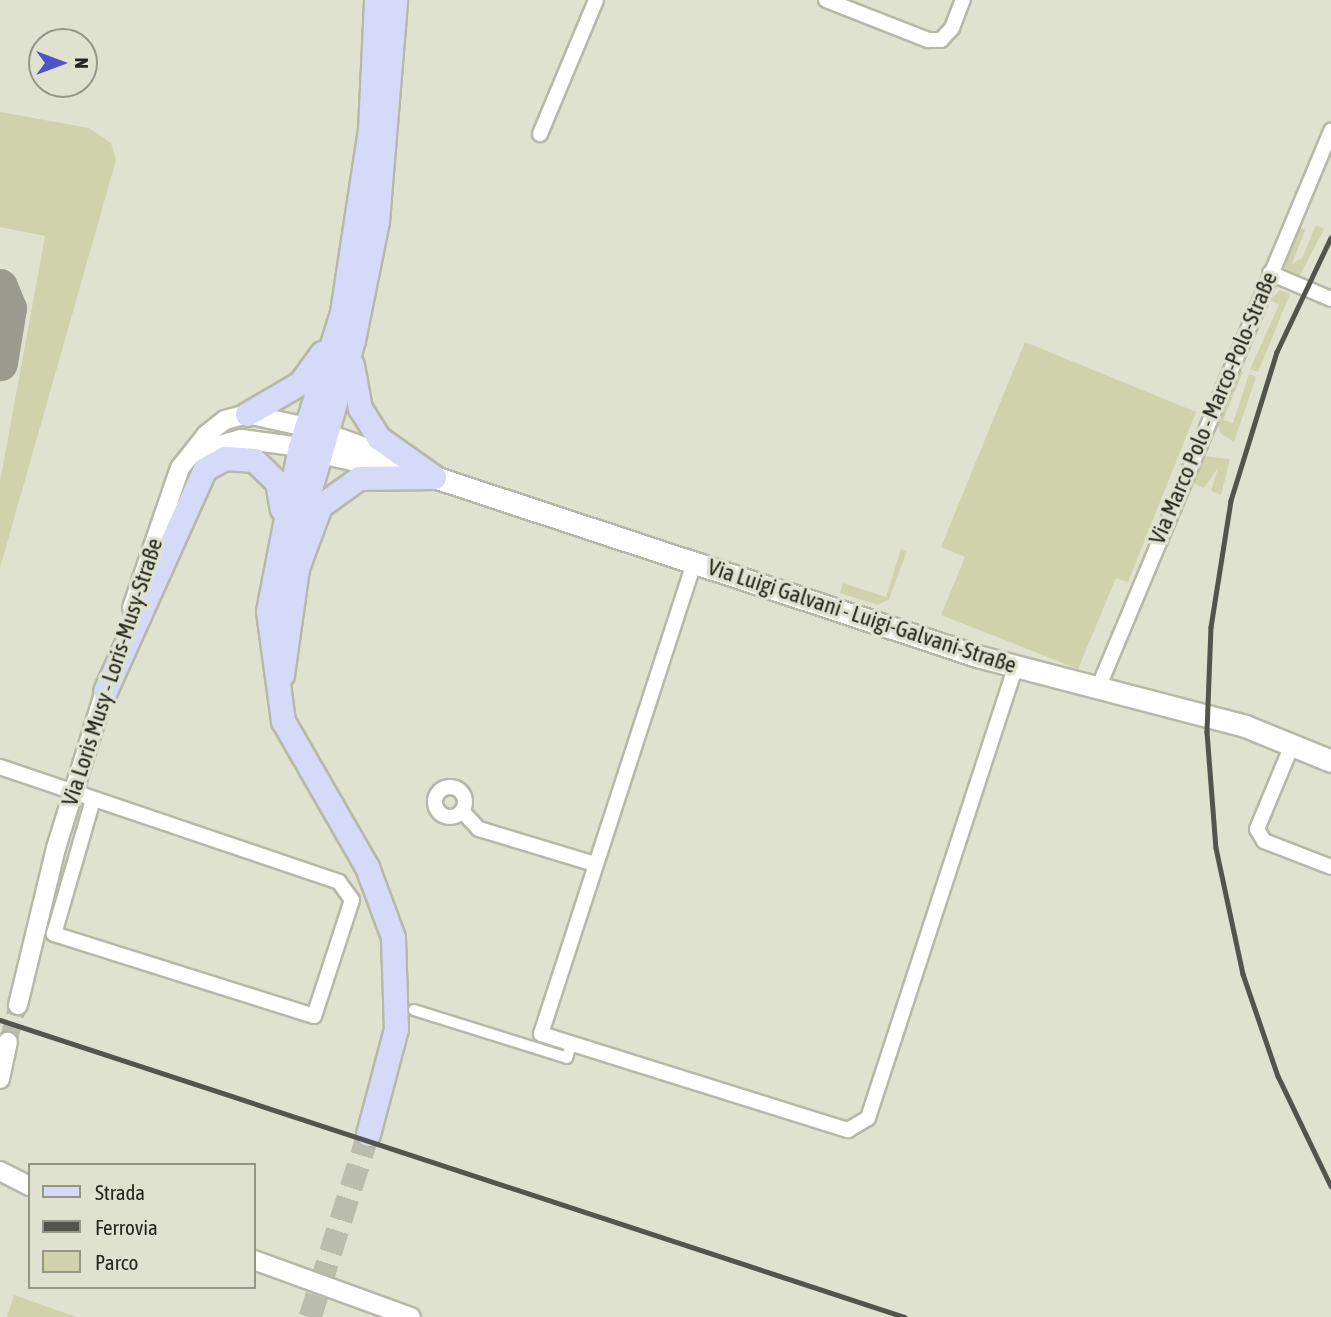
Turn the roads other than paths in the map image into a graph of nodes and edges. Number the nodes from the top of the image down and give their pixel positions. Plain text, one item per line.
1 (376, 0) edge
2 (395, 0) edge
3 (596, 0) edge
4 (826, 0) edge
5 (963, 0) edge
6 (1331, 131) edge
7 (540, 134) dead end
8 (1270, 273) junction
9 (1331, 299) edge
10 (340, 319) junction
11 (353, 340) junction
12 (247, 414) junction
13 (316, 441) junction
14 (189, 454) junction
15 (434, 477) junction
16 (695, 563) junction
17 (273, 570) junction
18 (1016, 665) junction
19 (282, 676) junction
20 (1099, 686) junction
21 (104, 691) junction
22 (1292, 745) junction
23 (300, 751) junction
24 (1331, 761) edge
25 (0, 767) edge
26 (71, 796) junction
27 (92, 803) junction
28 (462, 811) dead end
29 (595, 864) junction
30 (1331, 867) edge
31 (18, 1004) tunnel mouth
32 (414, 1010) dead end
33 (8, 1042) tunnel mouth
34 (571, 1044) junction
35 (0, 1079) edge
36 (368, 1134) tunnel mouth
37 (0, 1171) edge
38 (28, 1185) edge
39 (256, 1261) edge
40 (411, 1317) edge

1 - 10 main road
2 - 11 main road
3 - 7 street
4 - 5 street
6 - 8 street, Via Marco Polo - Marco-Polo-Straße
8 - 9 street
8 - 20 street, Via Marco Polo - Marco-Polo-Straße
10 - 12 main road
10 - 13 main road
11 - 13 main road
11 - 15 main road
12 - 13 street
12 - 14 street
13 - 14 street
13 - 15 main road, Via Luigi Galvani - Luigi-Galvani-Straße
13 - 17 main road
13 - 19 main road
14 - 21 street, Via Loris Musy - Loris-Musy-Straße
15 - 16 main road, Via Luigi Galvani - Luigi-Galvani-Straße
15 - 19 main road
16 - 18 main road, Via Luigi Galvani - Luigi-Galvani-Straße
16 - 29 street
17 - 21 main road
17 - 23 main road
18 - 20 main road, Via Luigi Galvani - Luigi-Galvani-Straße
18 - 34 street
19 - 23 main road
20 - 22 main road, Via Luigi Galvani - Luigi-Galvani-Straße
21 - 26 street, Via Loris Musy - Loris-Musy-Straße
22 - 24 main road, Via Luigi Galvani - Luigi-Galvani-Straße
22 - 30 street
23 - 36 main road
25 - 26 street
26 - 27 street
26 - 31 street, Via Loris Musy - Loris-Musy-Straße
27 - 27 street
28 - 29 street
29 - 34 street
32 - 34 street
33 - 35 street
37 - 38 street
39 - 40 street

